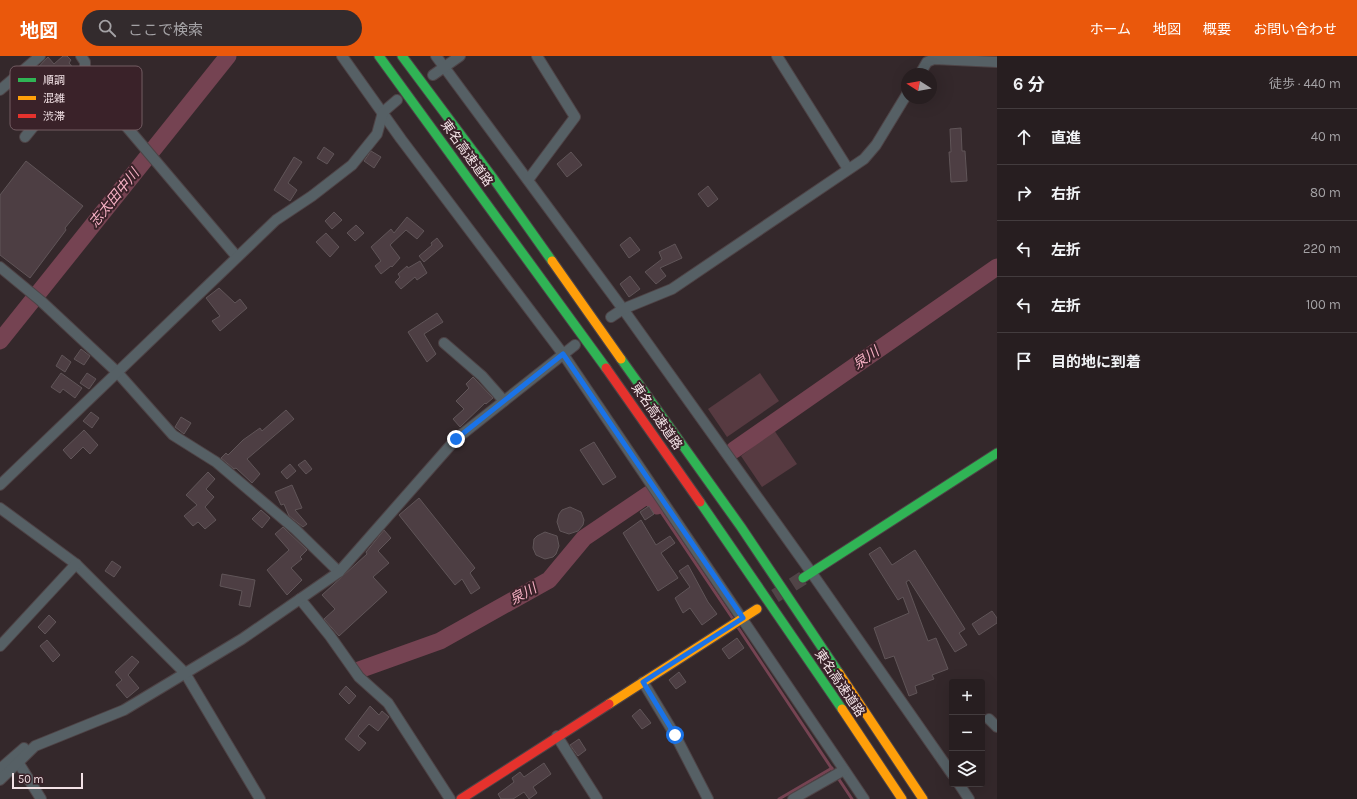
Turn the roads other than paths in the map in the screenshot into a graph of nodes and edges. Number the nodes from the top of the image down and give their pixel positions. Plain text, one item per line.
1 (40, 56) edge
2 (81, 56) edge
3 (342, 56) edge
4 (379, 56) edge
5 (402, 56) edge
6 (436, 56) edge
7 (460, 56) edge
8 (537, 56) edge
9 (776, 56) edge
10 (997, 62) edge
11 (28, 66) edge
12 (85, 66) edge
13 (444, 67) junction
14 (924, 68) edge
15 (433, 75) dead end
16 (10, 82) edge
17 (0, 90) edge
18 (397, 100) dead end
19 (901, 104) edge
20 (383, 112) junction
21 (31, 130) edge
22 (129, 130) edge
23 (25, 137) dead end
24 (848, 170) junction
25 (528, 180) junction
26 (237, 258) junction
27 (0, 267) edge
28 (623, 310) junction
29 (611, 317) dead end
30 (444, 342) dead end
31 (575, 345) dead end
32 (563, 354) junction
33 (117, 372) junction
34 (504, 401) junction
35 (997, 453) edge
36 (0, 485) edge
37 (0, 508) edge
38 (76, 564) junction
39 (339, 572) junction
40 (807, 575) junction
41 (300, 599) junction
42 (757, 608) dead end
43 (738, 621) junction
44 (0, 646) edge
45 (185, 673) junction
46 (643, 682) junction
47 (990, 718) dead end
48 (997, 727) edge
49 (557, 736) junction
50 (32, 748) junction
51 (18, 762) junction
52 (0, 769) edge
53 (844, 770) junction
54 (949, 770) edge
55 (0, 780) edge
56 (961, 787) edge
57 (41, 799) edge
58 (260, 799) edge
59 (450, 799) edge
60 (461, 799) edge
61 (597, 799) edge
62 (708, 799) edge
63 (793, 799) edge
64 (864, 799) edge
65 (902, 799) edge
66 (923, 799) edge
67 (969, 799) edge

1 - 11 street
2 - 12 street
3 - 20 street
4 - 65 main road, 東名高速道路
5 - 66 main road, 東名高速道路
6 - 13 street
7 - 13 street
8 - 25 street
9 - 24 street
10 - 14 street
13 - 15 street
13 - 25 street
16 - 17 street
18 - 20 street
19 - 24 street
20 - 26 street
20 - 32 street
21 - 23 street
22 - 26 street
24 - 28 street
25 - 28 street
26 - 33 street
27 - 33 street
28 - 29 street
28 - 40 street
30 - 34 street
31 - 32 street
32 - 34 street
32 - 43 street
33 - 36 street
33 - 39 street
34 - 39 street
35 - 40 main road
37 - 38 street
38 - 44 street
38 - 45 street
39 - 41 street
40 - 54 street
41 - 45 street
41 - 59 street
42 - 43 main road
43 - 46 main road
43 - 53 street
45 - 50 street
45 - 58 street
46 - 49 main road
46 - 62 street
47 - 48 street
49 - 60 main road
49 - 61 street
50 - 51 street
50 - 52 street
51 - 55 street
51 - 57 street
53 - 63 street
53 - 64 street
56 - 67 street

